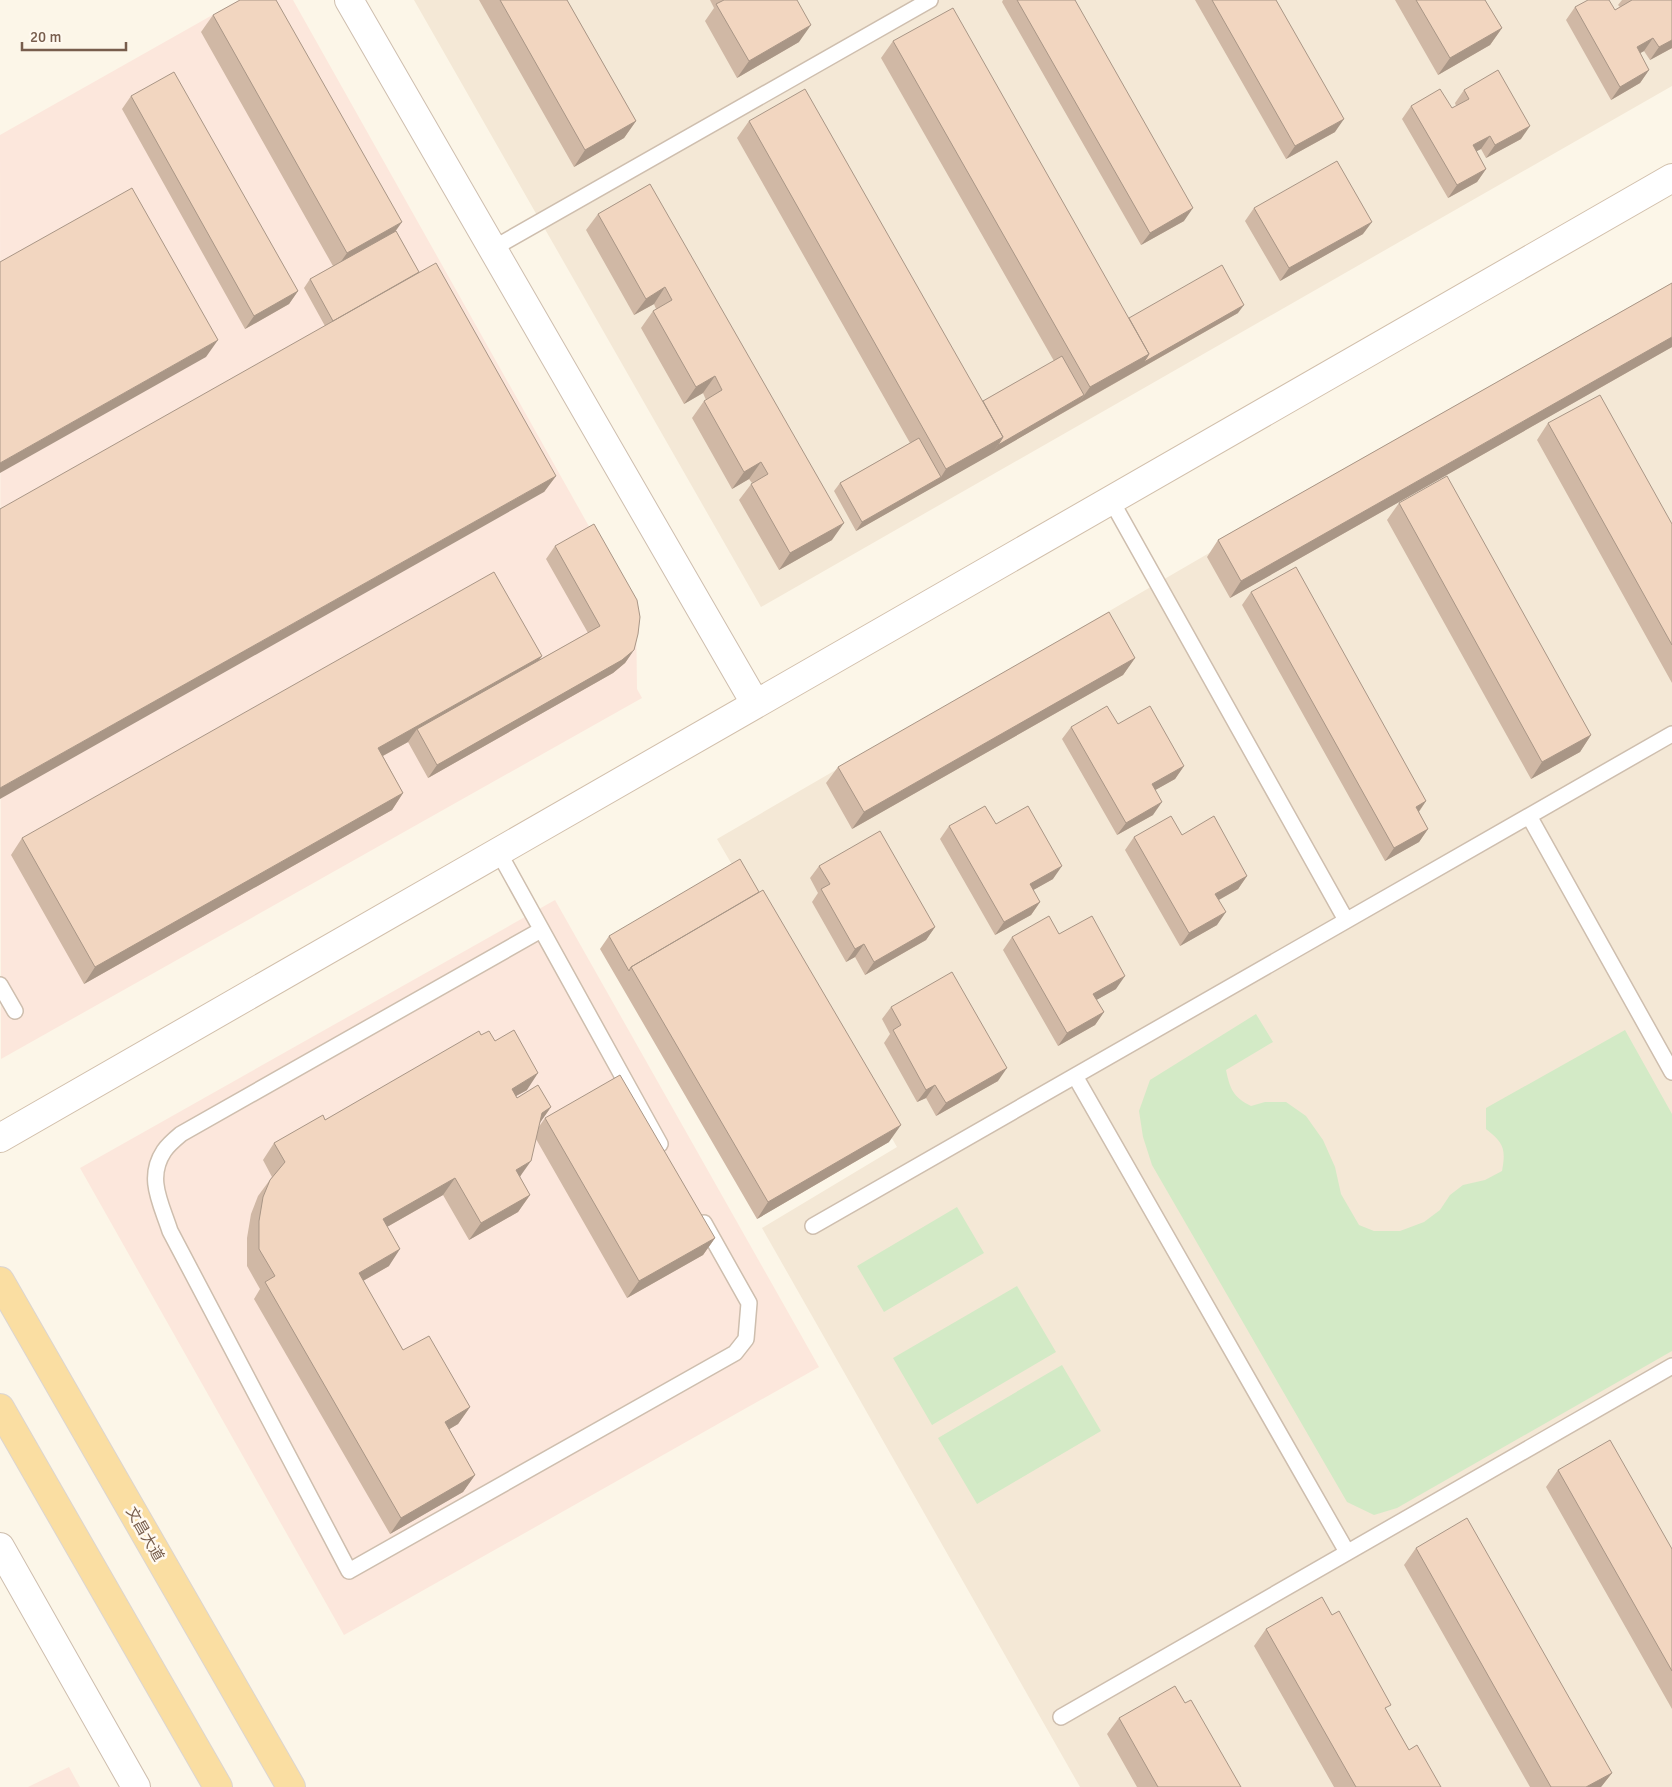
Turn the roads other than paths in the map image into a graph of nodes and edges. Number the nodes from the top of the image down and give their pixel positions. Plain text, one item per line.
1 (349, 0) edge
2 (930, 0) edge
3 (1672, 178) edge
4 (492, 249) junction
5 (1111, 500) junction
6 (755, 703) junction
7 (1672, 734) edge
8 (1529, 816) junction
9 (498, 852) junction
10 (1346, 920) junction
11 (541, 930) junction
12 (0, 985) edge
13 (15, 1011) dead end
14 (1672, 1072) edge
15 (1075, 1076) junction
16 (0, 1138) edge
17 (667, 1156) edge
18 (696, 1208) edge
19 (814, 1226) dead end
20 (0, 1281) edge
21 (1672, 1366) edge
22 (0, 1408) edge
23 (0, 1547) edge
24 (1347, 1552) junction
25 (1061, 1717) dead end
26 (136, 1787) edge
27 (218, 1787) edge
28 (291, 1787) edge

1 - 4 street
2 - 4 lane
3 - 5 street
4 - 6 street
5 - 6 street
5 - 10 lane
6 - 9 street
7 - 8 lane
8 - 10 lane
8 - 14 lane
9 - 11 lane
9 - 16 street
10 - 15 lane
11 - 17 lane
11 - 18 lane
12 - 13 lane
15 - 19 lane
15 - 24 lane
20 - 28 main road, 文昌大道
21 - 24 lane
22 - 27 main road
23 - 26 street
24 - 25 lane

